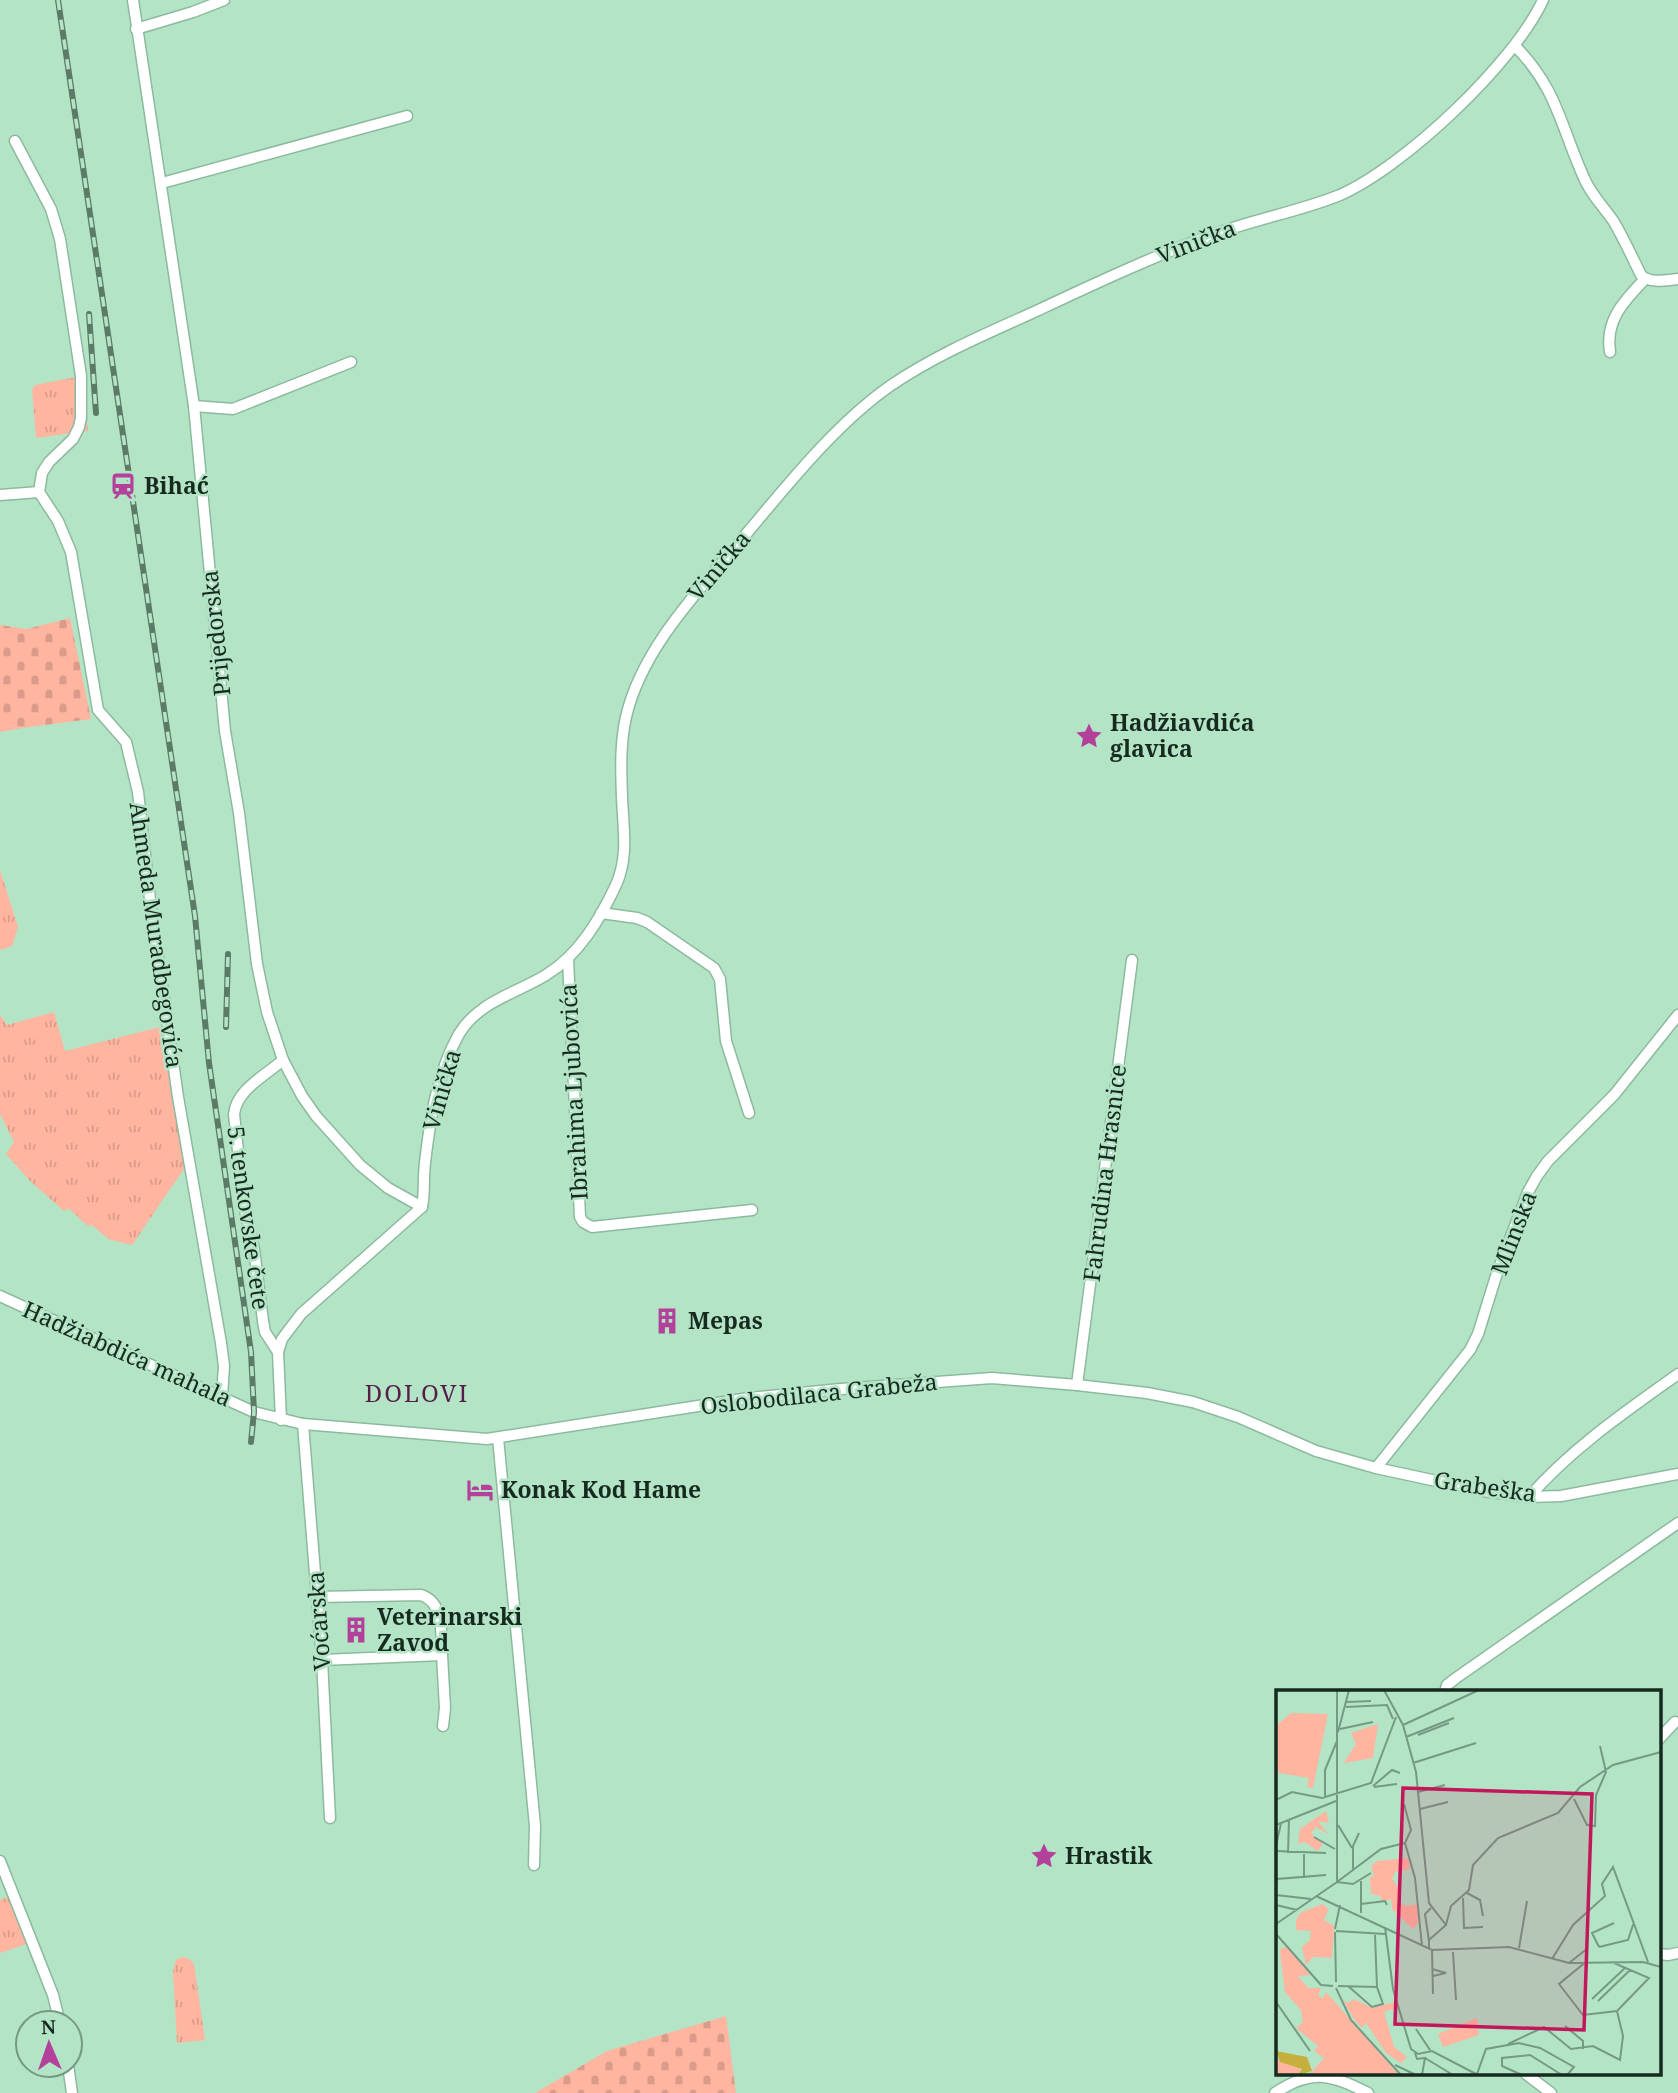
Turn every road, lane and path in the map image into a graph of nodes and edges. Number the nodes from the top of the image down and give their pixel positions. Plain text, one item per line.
1 (133, 0) edge
2 (224, 0) edge
3 (1543, 0) edge
4 (136, 29) junction
5 (1515, 46) junction
6 (407, 116) dead end
7 (15, 141) dead end
8 (162, 183) junction
9 (1645, 279) junction
10 (1678, 279) edge
11 (1610, 352) dead end
12 (351, 362) dead end
13 (194, 406) junction
14 (38, 492) junction
15 (0, 495) edge
16 (601, 913) junction
17 (568, 959) junction
18 (1132, 961) dead end
19 (1678, 1015) edge
20 (283, 1060) junction
21 (748, 1113) dead end
22 (422, 1207) junction
23 (752, 1210) dead end
24 (0, 1296) edge
25 (278, 1352) junction
26 (1678, 1374) edge
27 (1077, 1385) junction
28 (222, 1396) junction
29 (254, 1412) joint
30 (281, 1420) junction
31 (303, 1424) junction
32 (498, 1438) junction
33 (1376, 1468) junction
34 (1678, 1474) edge
35 (1529, 1497) junction
36 (1678, 1523) edge
37 (317, 1597) junction
38 (442, 1655) junction
39 (322, 1660) junction
40 (1446, 1690) edge
41 (1675, 1722) dead end
42 (443, 1726) dead end
43 (1660, 1738) edge
44 (331, 1818) dead end
45 (0, 1861) edge
46 (534, 1865) dead end
47 (1678, 1953) edge
48 (1660, 1954) edge
49 (56, 2009) edge
50 (1529, 2076) edge
51 (1275, 2093) edge
52 (1368, 2093) edge
53 (1550, 2093) edge

1 - 4 street, Prijedorska
2 - 4 street
3 - 5 street, Vinička
4 - 8 street, Prijedorska
5 - 9 street
5 - 16 street, Vinička
6 - 8 street
7 - 14 street
8 - 13 street, Prijedorska
9 - 10 street
9 - 11 street
12 - 13 street
13 - 20 street, Prijedorska
14 - 15 street
14 - 28 street, Ahmeda Muradbegovića
16 - 17 street, Vinička
16 - 21 street
17 - 22 street, Vinička
17 - 23 street, Ibrahima Ljubovića
18 - 27 street, Fahrudina Hrasnice
19 - 33 street, Mlinska
20 - 22 street, Prijedorska
20 - 25 street, 5. tenkovske čete
22 - 25 street
24 - 28 street, Hadžiabdića mahala
25 - 30 street
26 - 35 street
27 - 32 street, Oslobodilaca Grabeža
27 - 33 street, Oslobodilaca Grabeža
28 - 29 street, Hadžiabdića mahala
29 - 30 street, Oslobodilaca Grabeža
30 - 31 street, Oslobodilaca Grabeža
31 - 32 street, Oslobodilaca Grabeža
31 - 37 street, Voćarska
32 - 46 street
33 - 35 street, Grabeška
34 - 35 street, Grabeška
36 - 40 street
37 - 38 street
37 - 39 street, Voćarska
38 - 39 street
38 - 42 street
39 - 44 street, Voćarska
41 - 43 street
45 - 49 street
47 - 48 street
50 - 53 street
51 - 52 street

